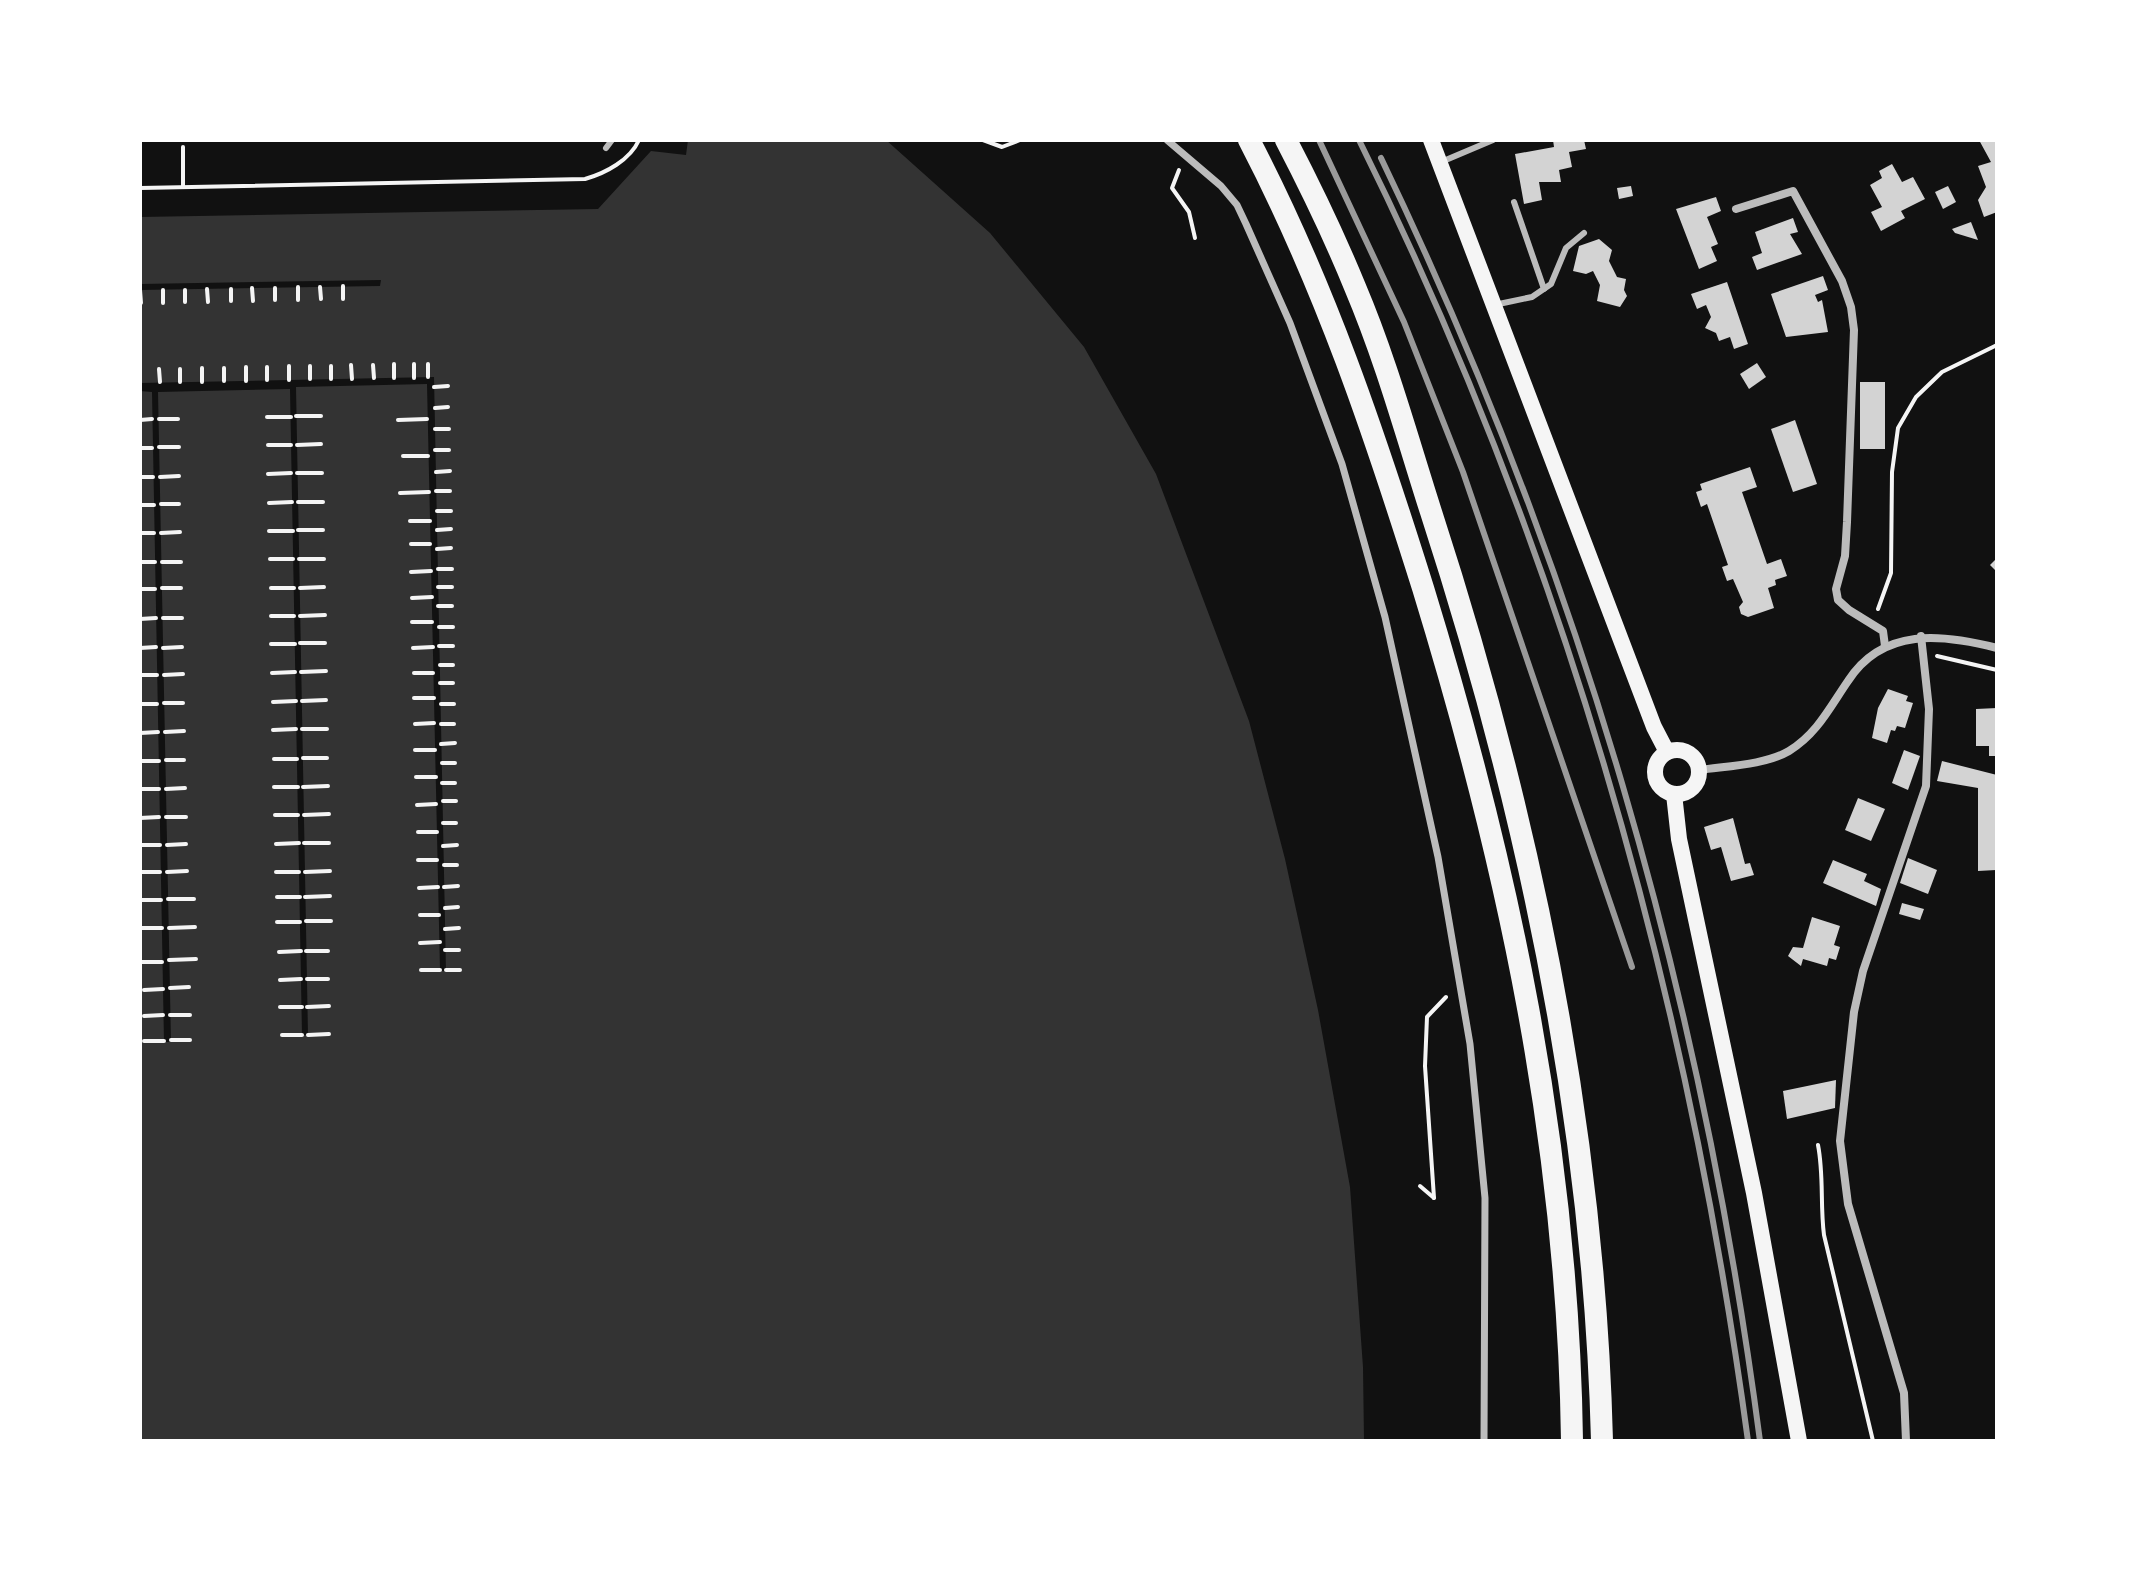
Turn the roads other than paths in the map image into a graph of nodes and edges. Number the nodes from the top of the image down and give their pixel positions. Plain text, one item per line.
1 (1167, 140) edge
2 (1249, 140) edge
3 (1431, 140) edge
4 (1493, 140) edge
5 (1287, 141) edge
6 (1440, 163) junction
7 (1514, 202) dead end
8 (1736, 209) dead end
9 (1584, 233) dead end
10 (1544, 289) junction
11 (1494, 305) junction
12 (1921, 636) junction
13 (1885, 646) junction
14 (1997, 648) edge
15 (1667, 752) junction
16 (1700, 770) junction
17 (1674, 794) junction
18 (1484, 1441) edge
19 (1572, 1441) edge
20 (1602, 1441) edge
21 (1799, 1441) edge
22 (1906, 1441) edge

1 - 18 street
2 - 19 highway
3 - 6 main road
4 - 6 lane
5 - 20 highway
6 - 11 main road
7 - 10 lane
8 - 13 street
9 - 10 lane
10 - 11 lane
11 - 15 main road
12 - 13 street
12 - 14 street
12 - 22 street
13 - 16 street
15 - 16 main road
15 - 17 main road
16 - 17 main road
17 - 21 main road

